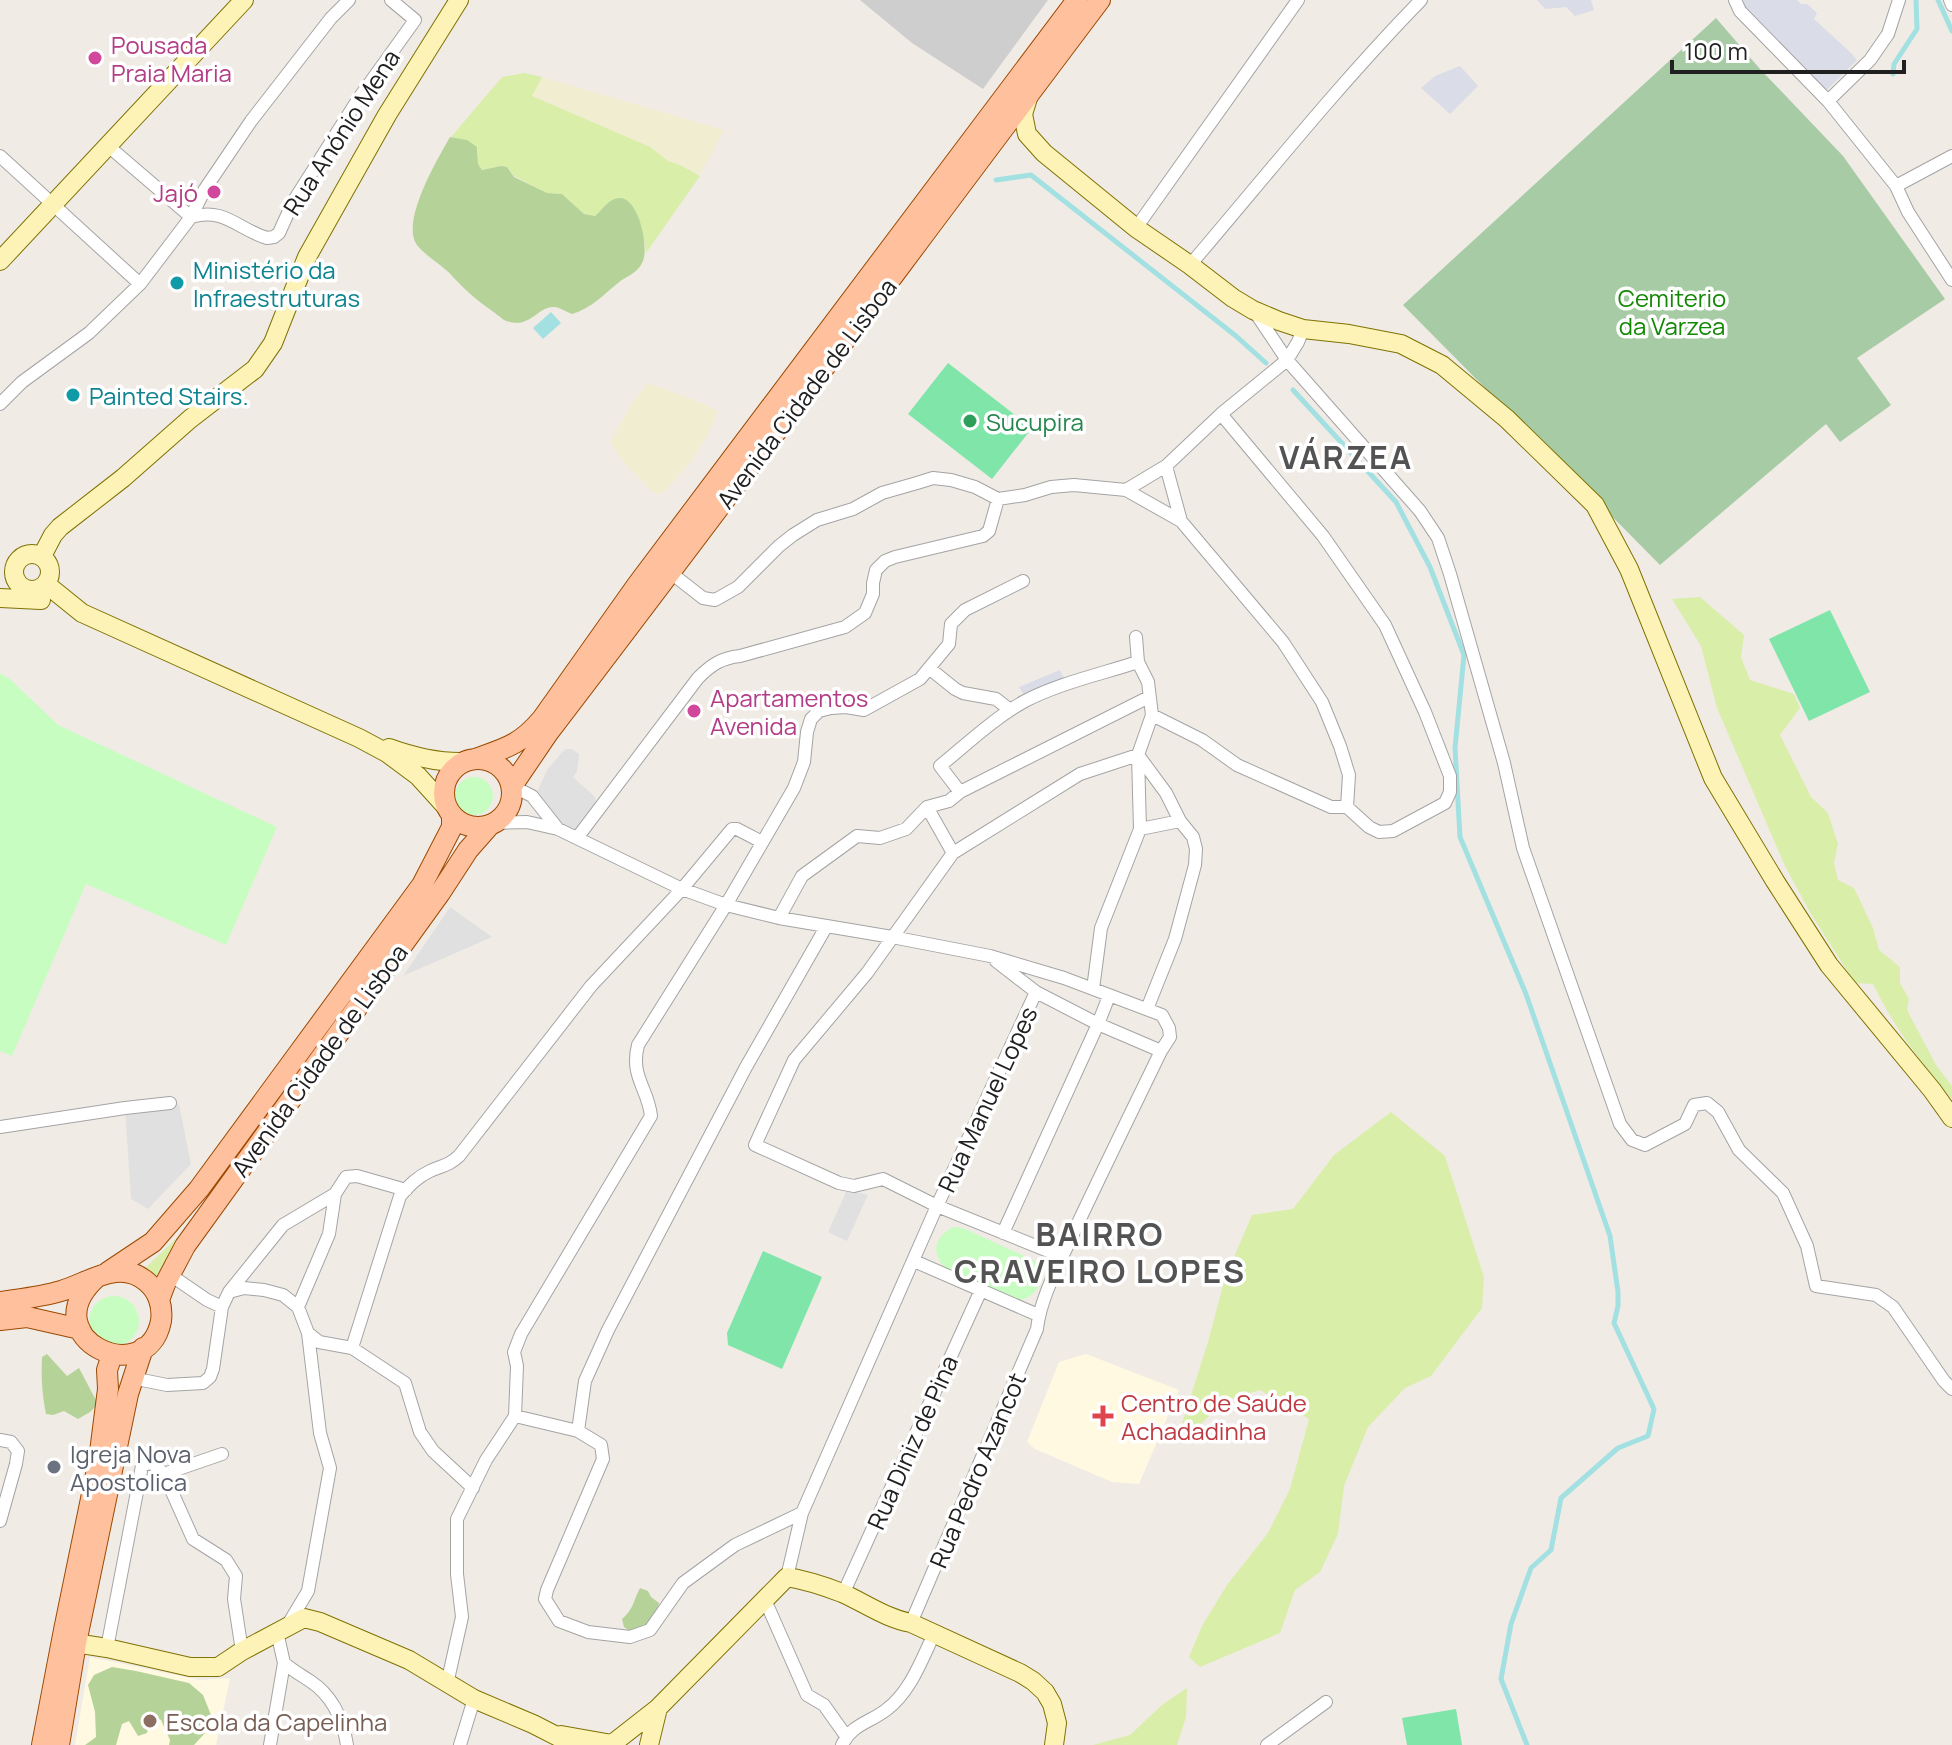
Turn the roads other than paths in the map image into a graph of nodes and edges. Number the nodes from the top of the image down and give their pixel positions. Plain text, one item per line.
1 (244, 0) edge
2 (349, 0) edge
3 (391, 0) edge
4 (459, 0) edge
5 (1077, 0) edge
6 (1100, 0) edge
7 (1298, 0) edge
8 (1421, 0) edge
9 (1735, 0) edge
10 (1899, 0) edge
11 (1028, 96) junction
12 (1828, 101) junction
13 (994, 143) junction
14 (107, 145) junction
15 (1044, 153) junction
16 (0, 156) edge
17 (1952, 156) edge
18 (1896, 186) junction
19 (54, 205) junction
20 (191, 217) junction
21 (1136, 228) junction
22 (0, 261) edge
23 (1190, 265) junction
24 (1952, 280) edge
25 (140, 284) junction
26 (1253, 310) junction
27 (1303, 329) junction
28 (1287, 360) junction
29 (0, 404) edge
30 (1221, 414) junction
31 (1166, 466) junction
32 (1126, 490) junction
33 (998, 499) junction
34 (1181, 521) junction
35 (42, 556) junction
36 (671, 573) junction
37 (7, 574) edge
38 (1023, 581) dead end
39 (46, 584) junction
40 (0, 598) edge
41 (70, 604) junction
42 (1136, 637) dead end
43 (1138, 662) junction
44 (929, 668) junction
45 (1149, 697) junction
46 (1010, 710) junction
47 (1152, 715) junction
48 (359, 738) junction
49 (1138, 755) junction
50 (470, 760) junction
51 (512, 786) junction
52 (960, 792) junction
53 (927, 807) junction
54 (1347, 807) junction
55 (449, 812) junction
56 (1180, 821) junction
57 (493, 824) junction
58 (558, 829) junction
59 (1140, 829) junction
60 (577, 838) junction
61 (762, 842) junction
62 (953, 853) junction
63 (682, 889) junction
64 (726, 905) junction
65 (779, 918) junction
66 (826, 927) junction
67 (892, 937) junction
68 (990, 956) junction
69 (1093, 989) junction
70 (1036, 992) junction
71 (1109, 996) junction
72 (1147, 1009) junction
73 (1098, 1024) junction
74 (1161, 1051) junction
75 (170, 1103) dead end
76 (1952, 1118) edge
77 (0, 1127) edge
78 (406, 1190) junction
79 (335, 1194) junction
80 (937, 1206) junction
81 (1003, 1233) junction
82 (1063, 1257) junction
83 (914, 1261) junction
84 (169, 1274) junction
85 (102, 1275) junction
86 (981, 1290) junction
87 (229, 1292) junction
88 (159, 1300) junction
89 (0, 1302) edge
90 (222, 1307) junction
91 (298, 1307) junction
92 (1038, 1315) junction
93 (0, 1320) edge
94 (80, 1329) junction
95 (308, 1333) junction
96 (143, 1348) junction
97 (352, 1348) junction
98 (112, 1355) junction
99 (132, 1378) junction
100 (1952, 1389) edge
101 (515, 1416) junction
102 (578, 1431) junction
103 (5, 1441) edge
104 (222, 1454) dead end
105 (164, 1474) junction
106 (473, 1488) junction
107 (802, 1513) junction
108 (0, 1521) edge
109 (787, 1577) junction
110 (843, 1594) junction
111 (765, 1600) junction
112 (911, 1623) junction
113 (282, 1629) junction
114 (934, 1634) junction
115 (69, 1642) junction
116 (107, 1648) junction
117 (242, 1651) junction
118 (284, 1663) junction
119 (447, 1684) junction
120 (474, 1699) junction
121 (1326, 1702) dead end
122 (658, 1708) junction
123 (554, 1734) junction
124 (844, 1741) edge
125 (612, 1744) edge
126 (42, 1745) edge
127 (59, 1745) edge
128 (270, 1745) edge
129 (347, 1745) edge
130 (460, 1745) edge
131 (574, 1745) edge
132 (638, 1745) edge
133 (649, 1745) edge
134 (1054, 1745) edge
135 (1267, 1745) edge

1 - 14 street
2 - 20 street
3 - 20 street, Rua Anónio Mena
4 - 35 street
5 - 50 main road, Avenida Cidade de Lisboa
6 - 11 main road, Avenida Cidade de Lisboa
7 - 21 street
8 - 23 street
9 - 12 street
10 - 12 street
11 - 13 main road, Avenida Cidade de Lisboa
11 - 15 street
12 - 18 street
13 - 15 street
13 - 36 main road, Avenida Cidade de Lisboa
14 - 19 street
14 - 20 street
15 - 21 street
16 - 19 street
17 - 18 street
18 - 24 street
19 - 22 street
19 - 25 street
20 - 25 street
21 - 23 street
23 - 26 street
25 - 29 street
26 - 27 street
26 - 28 street
27 - 28 street
27 - 76 street
28 - 30 street
28 - 100 street
30 - 31 street
30 - 54 street
31 - 32 street
31 - 34 street
32 - 33 street
32 - 34 street
33 - 36 street
33 - 60 street
34 - 54 street
35 - 37 street
35 - 39 street
36 - 51 main road, Avenida Cidade de Lisboa
37 - 39 street
38 - 44 street
39 - 41 street
40 - 41 street
41 - 48 street
42 - 43 street
43 - 45 street
43 - 46 street
44 - 46 street
44 - 61 street
45 - 47 street
45 - 52 street
46 - 52 street
47 - 49 street
47 - 54 street
48 - 50 street
48 - 55 street
49 - 56 street
49 - 59 street
49 - 62 street
50 - 51 main road
50 - 55 main road
51 - 57 main road
51 - 58 street
52 - 53 street
53 - 62 street
53 - 65 street
55 - 57 main road
55 - 85 main road, Avenida Cidade de Lisboa
56 - 59 street
56 - 72 street
57 - 58 street
57 - 84 main road, Avenida Cidade de Lisboa
58 - 60 street
59 - 69 street
60 - 63 street
61 - 63 street
61 - 64 street
62 - 67 street
63 - 64 street
63 - 78 street
64 - 65 street
64 - 101 street
65 - 66 street
66 - 67 street
66 - 102 street
67 - 68 street
67 - 80 street
68 - 69 street
68 - 70 street
69 - 71 street
70 - 73 street
70 - 80 street, Rua Manuel Lopes
71 - 72 street
71 - 73 street
72 - 74 street
73 - 74 street
73 - 81 street
74 - 82 street, Rua Pedro Azancot
75 - 77 street
78 - 79 street
78 - 97 street
79 - 87 street
79 - 91 street
80 - 81 street
80 - 83 street, Rua Manuel Lopes
81 - 82 street
82 - 92 street, Rua Pedro Azancot
83 - 86 street
83 - 107 street, Rua Manuel Lopes
84 - 88 main road, Avenida Cidade de Lisboa
84 - 90 street
85 - 88 main road
85 - 89 main road
85 - 94 main road
86 - 92 street
86 - 110 street, Rua Diniz de Pina
87 - 90 street
87 - 91 street
88 - 96 main road
90 - 99 street
91 - 95 street
92 - 112 street, Rua Pedro Azancot
93 - 94 main road
94 - 98 main road
95 - 97 street
95 - 113 street
96 - 98 main road
96 - 99 main road
97 - 106 street
98 - 115 main road
99 - 115 main road
101 - 102 street
101 - 106 street
102 - 107 street
103 - 108 street
104 - 105 street
105 - 116 street
105 - 117 street
106 - 119 street
107 - 109 street, Rua Manuel Lopes
109 - 110 street
109 - 111 street
110 - 112 street
111 - 122 street
111 - 124 street
112 - 114 street
113 - 117 street
113 - 118 street
113 - 119 street
114 - 124 street
114 - 134 street
115 - 116 street
115 - 126 main road
115 - 127 main road
116 - 117 street
118 - 128 street
118 - 129 street
119 - 120 street
120 - 123 street
120 - 130 street
121 - 135 street
122 - 125 street
122 - 133 street
123 - 125 street
123 - 131 street
125 - 132 street

